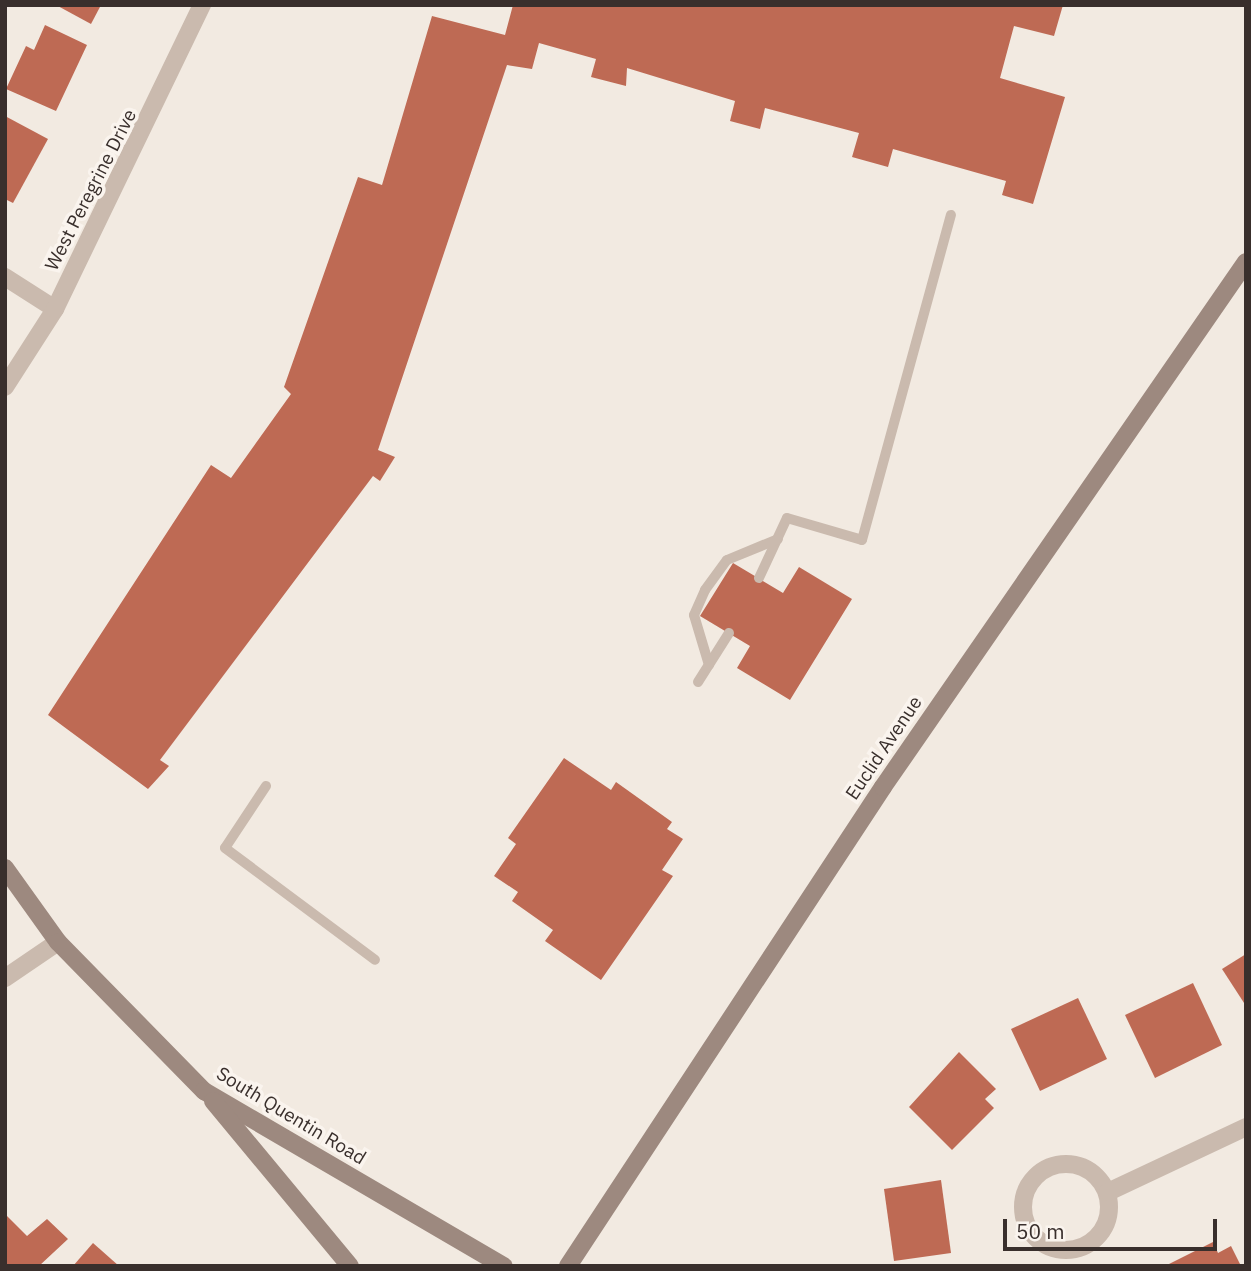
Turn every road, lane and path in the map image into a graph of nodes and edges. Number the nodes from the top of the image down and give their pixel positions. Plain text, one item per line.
1 (202, 5) edge
2 (951, 215) dead end
3 (1246, 262) edge
4 (5, 277) edge
5 (55, 309) junction
6 (5, 387) edge
7 (778, 538) junction
8 (759, 578) dead end
9 (729, 633) dead end
10 (709, 665) junction
11 (698, 682) dead end
12 (266, 786) dead end
13 (5, 867) edge
14 (58, 942) junction
15 (375, 960) dead end
16 (5, 978) edge
17 (204, 1091) junction
18 (1246, 1127) edge
19 (1108, 1192) junction
20 (349, 1266) edge
21 (504, 1266) edge
22 (568, 1266) edge

1 - 5 street, West Peregrine Drive
2 - 7 lane
3 - 22 main road, Euclid Avenue
4 - 5 street
5 - 6 street, West Peregrine Drive
7 - 8 lane
7 - 10 lane
9 - 10 lane
10 - 11 lane
12 - 15 lane
13 - 14 main road, South Quentin Road
14 - 16 street
14 - 17 main road, South Quentin Road
17 - 20 main road
17 - 21 main road, South Quentin Road
18 - 19 street
19 - 19 street

